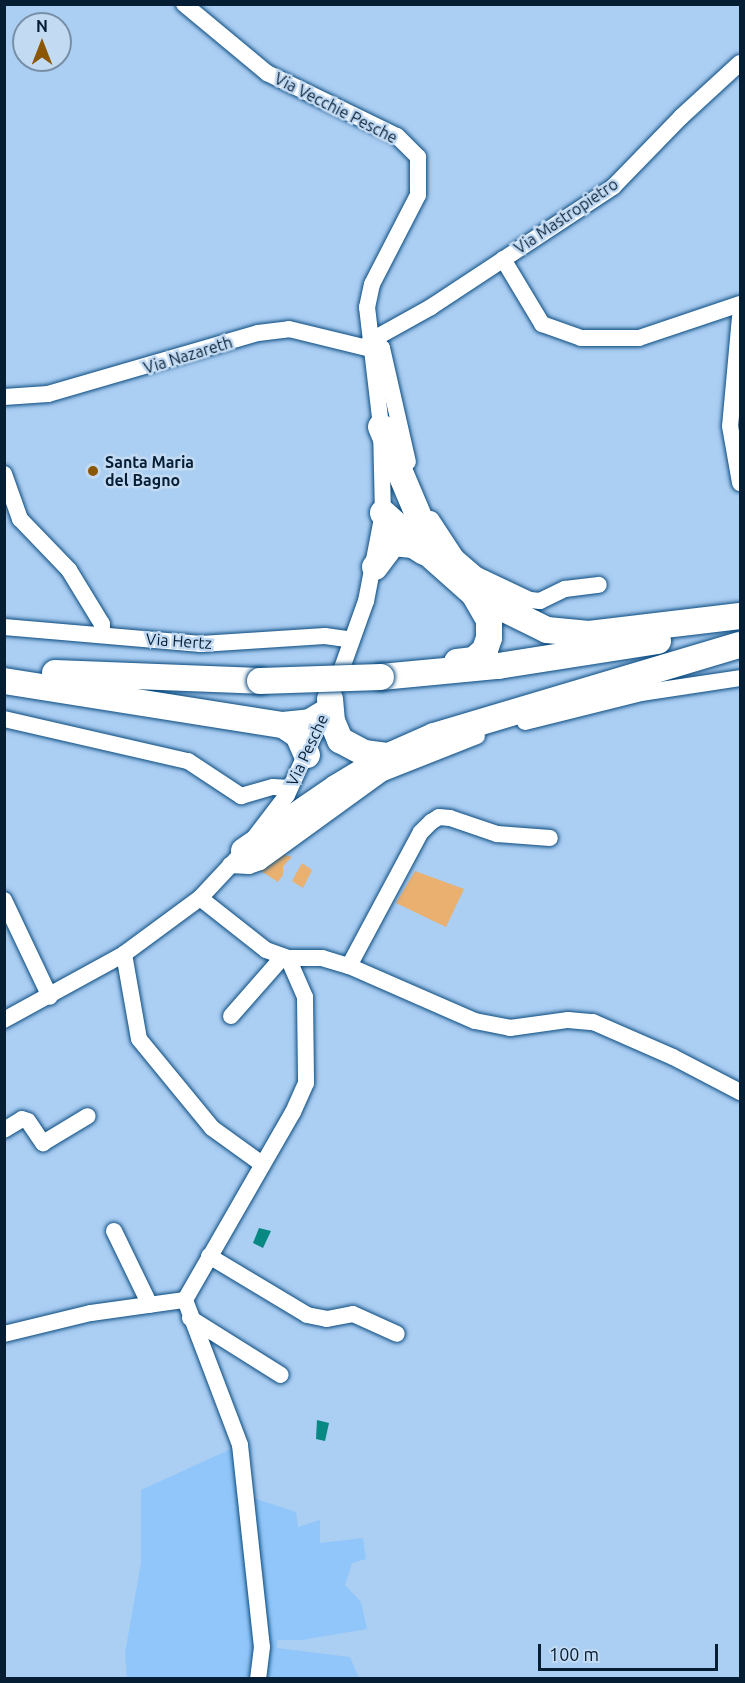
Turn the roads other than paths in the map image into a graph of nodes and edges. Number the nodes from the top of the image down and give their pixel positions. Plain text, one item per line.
1 (184, 4) edge
2 (741, 63) edge
3 (503, 259) junction
4 (741, 304) edge
5 (741, 317) edge
6 (370, 345) junction
7 (4, 397) edge
8 (381, 427) junction
9 (4, 474) edge
10 (741, 483) edge
11 (383, 513) junction
12 (423, 531) junction
13 (438, 559) junction
14 (375, 567) junction
15 (598, 585) dead end
16 (474, 594) junction
17 (741, 616) edge
18 (741, 623) edge
19 (4, 627) edge
20 (102, 635) junction
21 (352, 640) junction
22 (741, 645) edge
23 (4, 668) edge
24 (381, 677) junction
25 (741, 678) edge
26 (4, 681) edge
27 (328, 706) junction
28 (4, 719) edge
29 (283, 725) junction
30 (307, 754) junction
31 (389, 756) junction
32 (290, 788) junction
33 (550, 838) dead end
34 (237, 858) junction
35 (200, 898) junction
36 (4, 900) edge
37 (124, 954) junction
38 (285, 958) junction
39 (349, 966) junction
40 (50, 997) junction
41 (231, 1016) dead end
42 (4, 1020) edge
43 (741, 1092) edge
44 (88, 1116) dead end
45 (4, 1130) edge
46 (262, 1164) junction
47 (114, 1231) dead end
48 (209, 1256) junction
49 (184, 1300) junction
50 (150, 1305) junction
51 (190, 1318) junction
52 (4, 1334) edge
53 (397, 1334) dead end
54 (281, 1375) dead end
55 (258, 1678) edge

1 - 6 street, Via Vecchie Pesche
2 - 3 street, Via Mastropietro
3 - 4 street
3 - 6 street, Via Mastropietro
5 - 10 street
6 - 7 street, Via Nazareth
6 - 8 street, Via Pesche
6 - 15 street
8 - 11 street, Via Pesche
8 - 12 highway
9 - 20 street
11 - 12 highway
11 - 13 highway
11 - 14 street, Via Pesche
12 - 13 highway
13 - 14 highway
13 - 16 highway
14 - 21 street, Via Pesche
16 - 17 highway
16 - 24 highway
18 - 24 highway
19 - 20 street, Via Hertz
20 - 21 street, Via Hertz
21 - 27 street, Via Pesche
22 - 31 highway
23 - 24 highway, bridge
25 - 34 street
26 - 29 highway
27 - 29 highway
27 - 30 street, Via Pesche
27 - 31 highway
28 - 32 street
29 - 30 highway
30 - 32 street, Via Pesche
31 - 34 highway
32 - 34 street, Via Pesche
33 - 39 street
34 - 35 street, Via Pesche
35 - 37 street, Via Pesche
35 - 38 street
36 - 40 street
37 - 40 street, Via Pesche
37 - 46 street
38 - 39 street
38 - 41 street
38 - 46 street
39 - 43 street
40 - 42 street, Via Pesche
44 - 45 street
46 - 48 street
47 - 50 street
48 - 49 street
48 - 53 street
49 - 50 street
49 - 51 street
50 - 52 street
51 - 54 street
51 - 55 street

